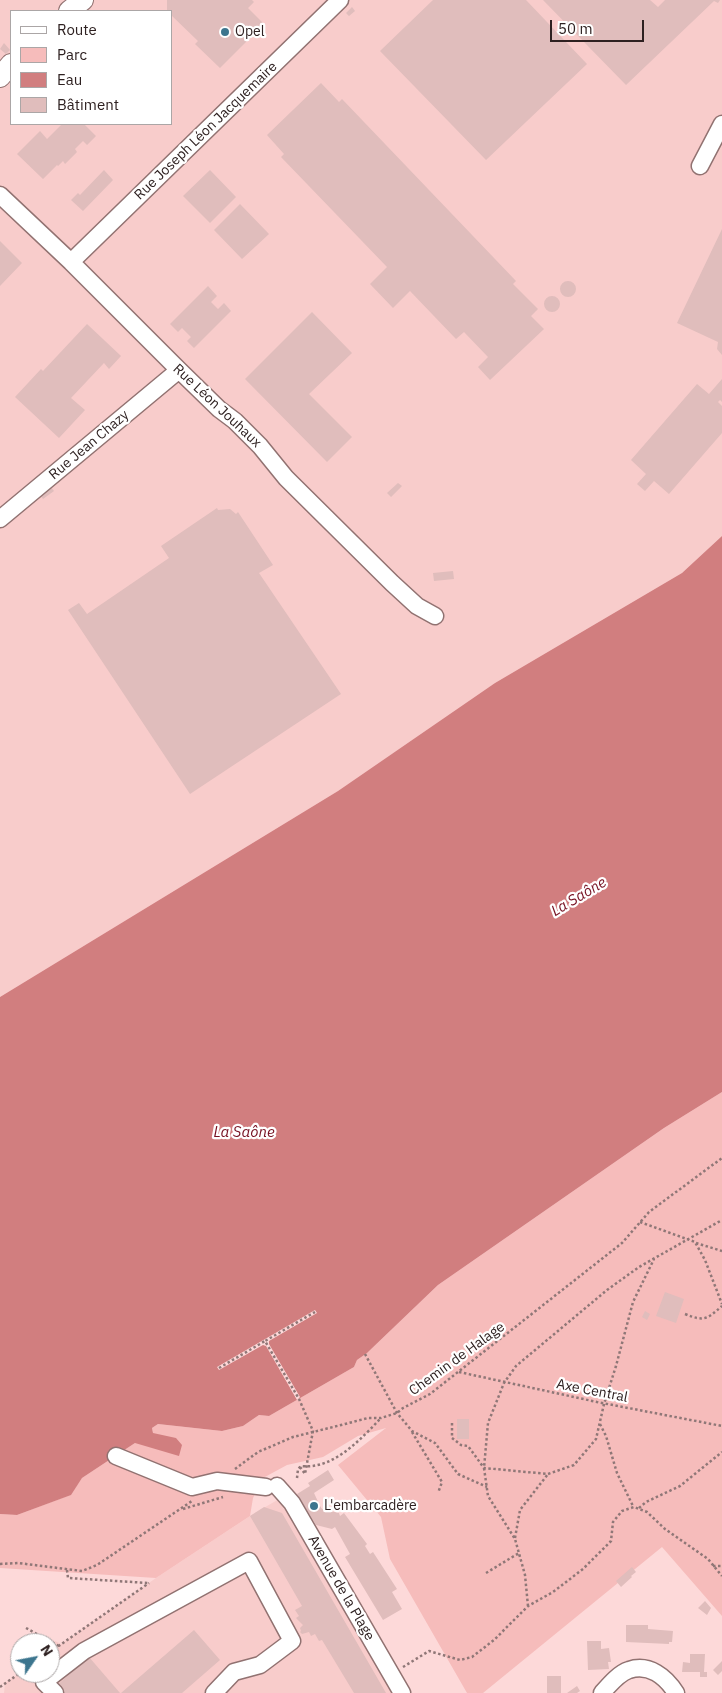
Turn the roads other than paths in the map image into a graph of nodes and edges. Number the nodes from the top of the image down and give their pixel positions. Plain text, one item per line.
1 (83, 0) edge
2 (88, 0) edge
3 (340, 0) edge
4 (70, 10) edge
5 (80, 10) edge
6 (10, 65) edge
7 (0, 77) edge
8 (10, 82) edge
9 (0, 92) edge
10 (722, 124) edge
11 (700, 166) dead end
12 (0, 195) edge
13 (71, 262) junction
14 (179, 370) junction
15 (0, 519) edge
16 (435, 616) dead end
17 (116, 1456) dead end
18 (55, 1693) edge
19 (214, 1693) edge
20 (402, 1693) edge
21 (602, 1693) edge
22 (676, 1693) edge

1 - 4 main road
2 - 5 main road
3 - 13 street, Rue Joseph Léon Jacquemaire
6 - 7 main road
8 - 9 main road
10 - 11 street
12 - 13 street, Rue Léon Jouhaux
13 - 14 street, Rue Léon Jouhaux
14 - 15 street, Rue Jean Chazy
14 - 16 street, Rue Léon Jouhaux
17 - 20 street, Avenue de la Plage
18 - 19 street
21 - 22 street

